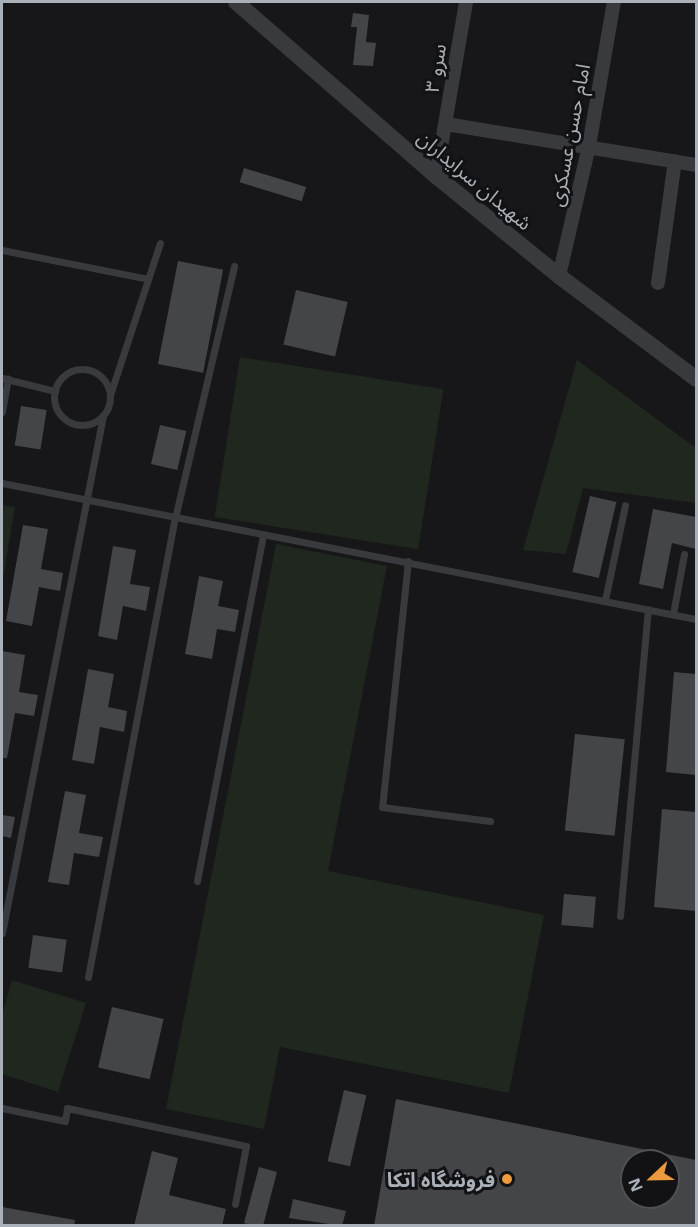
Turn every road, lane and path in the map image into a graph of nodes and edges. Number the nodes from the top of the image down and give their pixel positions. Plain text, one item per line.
1 (236, 2) edge
2 (466, 2) edge
3 (614, 2) edge
4 (446, 124) junction
5 (589, 146) junction
6 (675, 161) junction
7 (696, 165) edge
8 (436, 176) junction
9 (160, 243) dead end
10 (2, 250) edge
11 (234, 266) dead end
12 (558, 276) junction
13 (148, 279) junction
14 (658, 283) dead end
15 (5, 378) edge
16 (696, 379) edge
17 (55, 391) junction
18 (110, 396) junction
19 (2, 412) edge
20 (103, 416) junction
21 (2, 483) edge
22 (89, 500) junction
23 (625, 505) dead end
24 (175, 518) junction
25 (263, 534) junction
26 (684, 554) dead end
27 (408, 561) junction
28 (605, 600) junction
29 (648, 609) junction
30 (673, 614) junction
31 (696, 619) edge
32 (490, 821) dead end
33 (197, 880) dead end
34 (620, 916) dead end
35 (2, 933) edge
36 (88, 976) dead end
37 (2, 1108) edge
38 (235, 1204) dead end

1 - 8 street, شهیدان سرایداران
2 - 4 street, سرو ۳
3 - 5 street, امام حسن عسکری
4 - 5 street
4 - 8 street, سرو ۳
5 - 6 street
5 - 12 street, امام حسن عسکری
6 - 7 street
6 - 14 street
8 - 12 street, شهیدان سرایداران
9 - 13 lane
10 - 13 lane
11 - 24 lane
12 - 16 street, شهیدان سرایداران
13 - 18 lane
15 - 17 lane
15 - 19 lane
17 - 18 lane
17 - 20 lane
18 - 20 lane
20 - 22 lane
21 - 22 lane
22 - 24 lane
22 - 35 lane
23 - 28 lane
24 - 25 lane
24 - 36 lane
25 - 27 lane
25 - 33 lane
26 - 30 lane
27 - 28 lane
27 - 32 lane
28 - 29 lane
29 - 30 lane
29 - 34 lane
30 - 31 lane
37 - 38 lane

